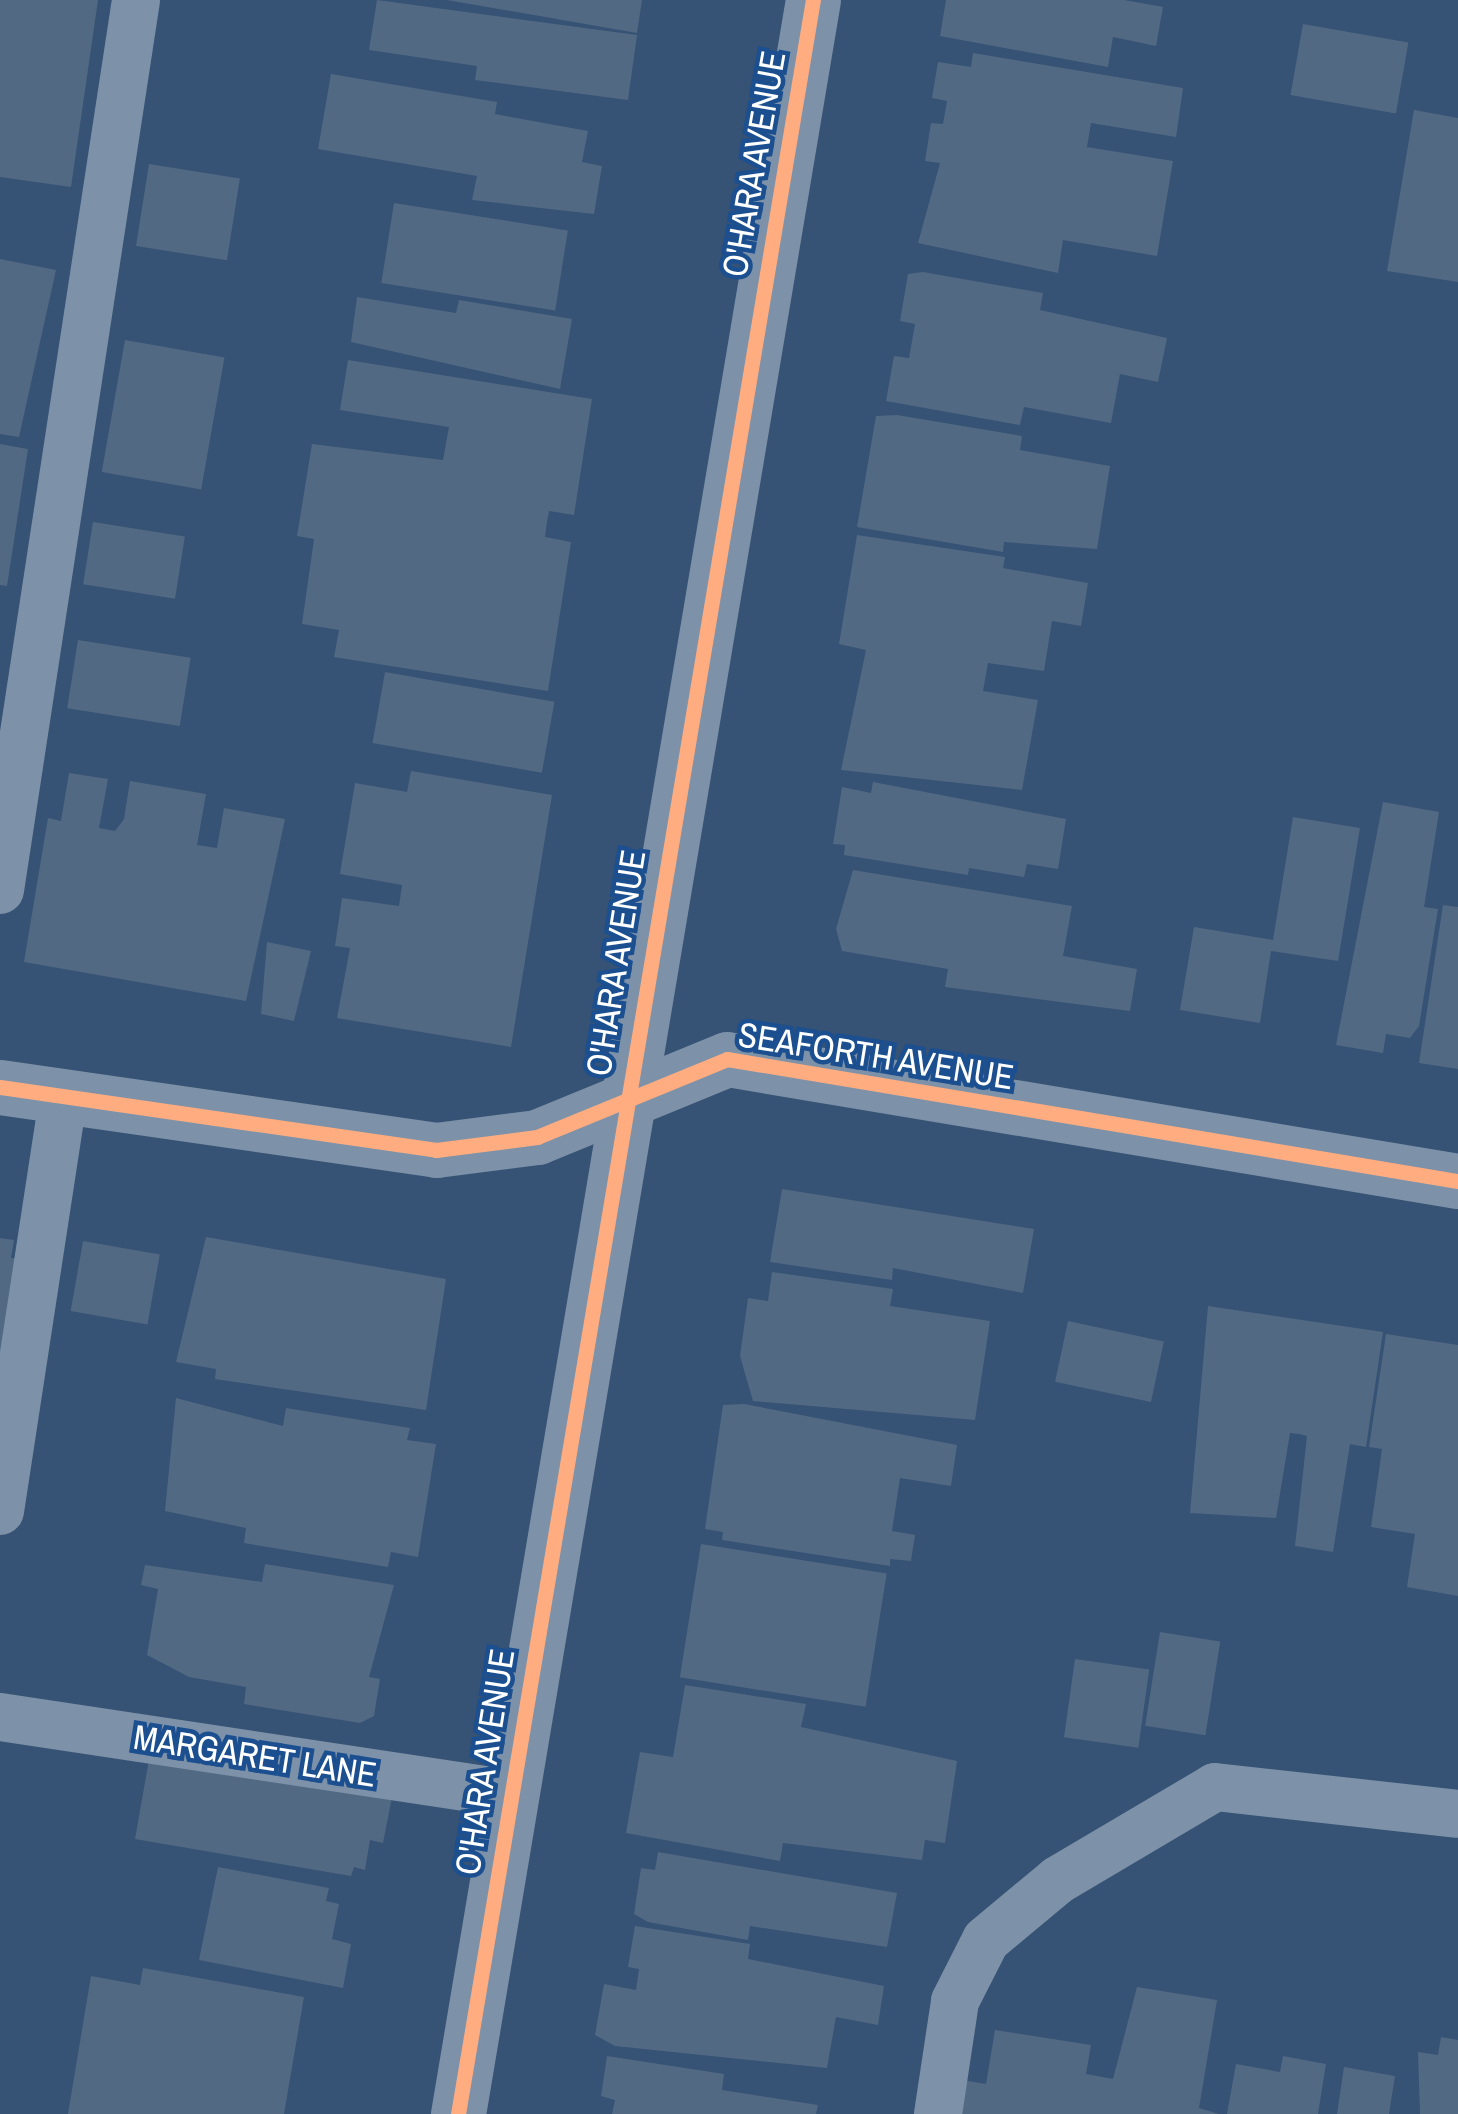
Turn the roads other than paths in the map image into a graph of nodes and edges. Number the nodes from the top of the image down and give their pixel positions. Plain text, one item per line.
1 (136, 0) edge
2 (813, 0) edge
3 (0, 890) edge
4 (0, 1087) edge
5 (626, 1094) junction
6 (63, 1097) junction
7 (1458, 1181) edge
8 (0, 1511) edge
9 (0, 1716) edge
10 (511, 1794) junction
11 (1458, 1814) edge
12 (458, 2114) edge
13 (938, 2114) edge

1 - 3 lane
2 - 5 street, O'HARA AVENUE
4 - 6 street, SEAFORTH AVENUE
5 - 6 street, SEAFORTH AVENUE
5 - 7 street, SEAFORTH AVENUE
5 - 10 street, O'HARA AVENUE
6 - 8 lane
9 - 10 lane, MARGARET LANE
10 - 12 street, O'HARA AVENUE
11 - 13 lane

